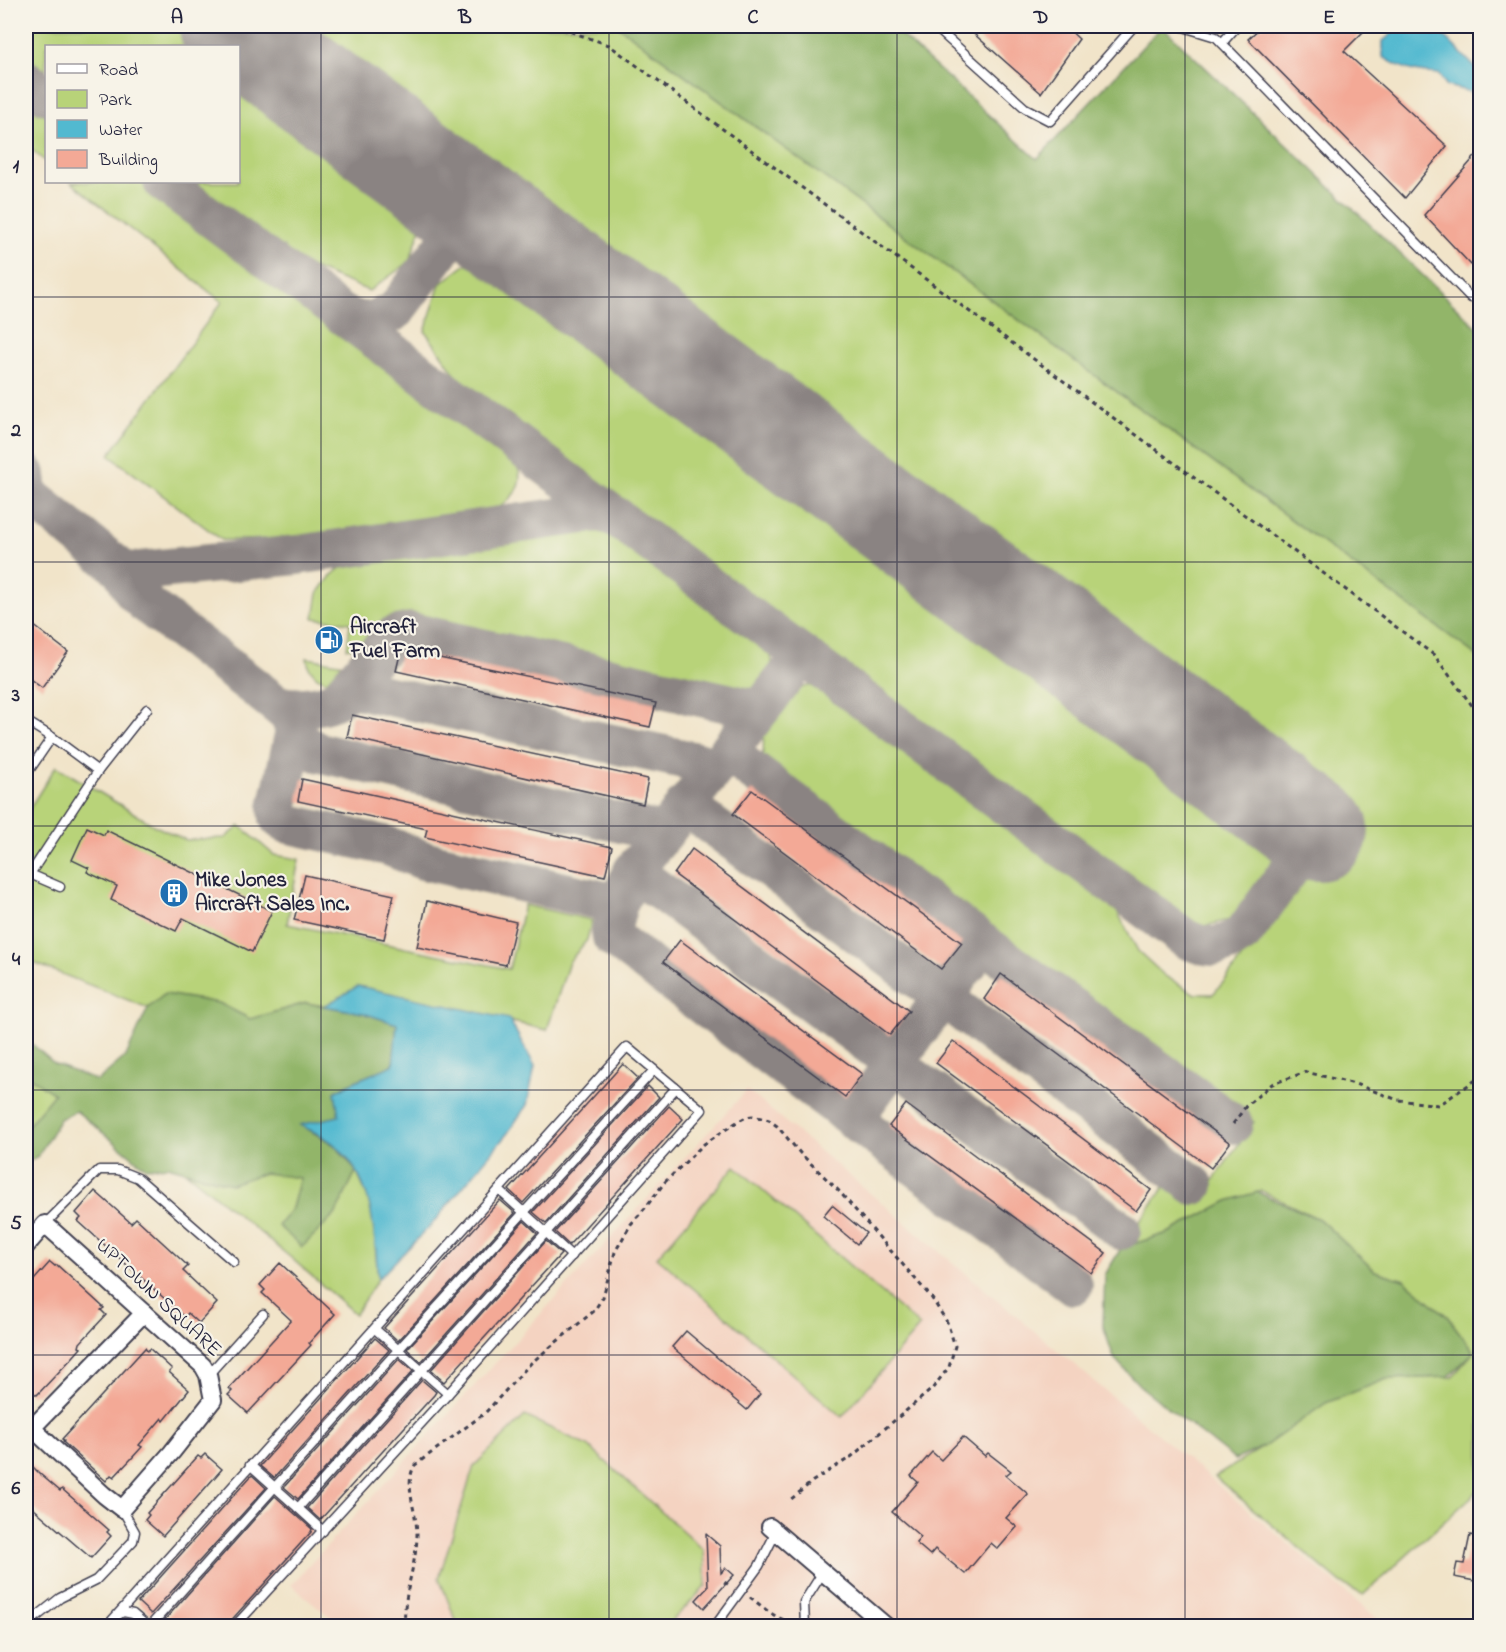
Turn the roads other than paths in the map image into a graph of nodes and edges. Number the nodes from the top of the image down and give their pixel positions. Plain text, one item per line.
1 (934, 26) edge
2 (1134, 26) edge
3 (1180, 26) edge
4 (1238, 26) edge
5 (1221, 43) junction
6 (1480, 289) edge
7 (147, 709) dead end
8 (26, 721) edge
9 (52, 737) junction
10 (98, 771) junction
11 (26, 775) edge
12 (28, 873) edge
13 (60, 887) dead end
14 (654, 1070) junction
15 (676, 1088) junction
16 (499, 1190) junction
17 (524, 1212) junction
18 (45, 1224) junction
19 (546, 1233) junction
20 (26, 1246) edge
21 (572, 1256) junction
22 (234, 1262) dead end
23 (144, 1313) junction
24 (263, 1314) dead end
25 (375, 1329) junction
26 (399, 1349) junction
27 (423, 1371) junction
28 (208, 1374) junction
29 (448, 1395) junction
30 (29, 1427) edge
31 (250, 1465) junction
32 (275, 1487) junction
33 (297, 1508) junction
34 (122, 1509) junction
35 (773, 1529) joint
36 (323, 1531) junction
37 (823, 1572) junction
38 (116, 1616) junction
39 (804, 1623) edge
40 (26, 1625) edge
41 (107, 1626) edge
42 (148, 1626) edge
43 (235, 1626) edge
44 (714, 1626) edge
45 (886, 1626) edge

1 - 2 lane
3 - 5 lane
4 - 5 lane
5 - 6 lane
7 - 10 lane
8 - 9 lane
9 - 10 lane
9 - 11 lane
10 - 12 lane
12 - 13 lane
14 - 15 lane
14 - 16 lane
14 - 17 lane
15 - 19 lane
15 - 21 lane
16 - 17 lane
16 - 25 lane
17 - 19 lane
17 - 26 lane
18 - 20 street
18 - 22 lane
18 - 23 street, UPTOWN SQUARE
19 - 21 lane
19 - 27 lane
21 - 29 lane
23 - 28 street, UPTOWN SQUARE
23 - 30 street
24 - 28 lane
25 - 26 lane
25 - 31 lane
26 - 27 lane
26 - 32 lane
27 - 29 lane
27 - 33 lane
28 - 34 street, UPTOWN SQUARE
29 - 36 lane
30 - 34 street
31 - 32 lane
31 - 38 lane
32 - 33 lane
32 - 42 lane
33 - 36 lane
34 - 40 lane
35 - 37 street
35 - 44 lane
36 - 43 lane
37 - 39 lane
37 - 45 street
38 - 41 lane
38 - 42 lane

